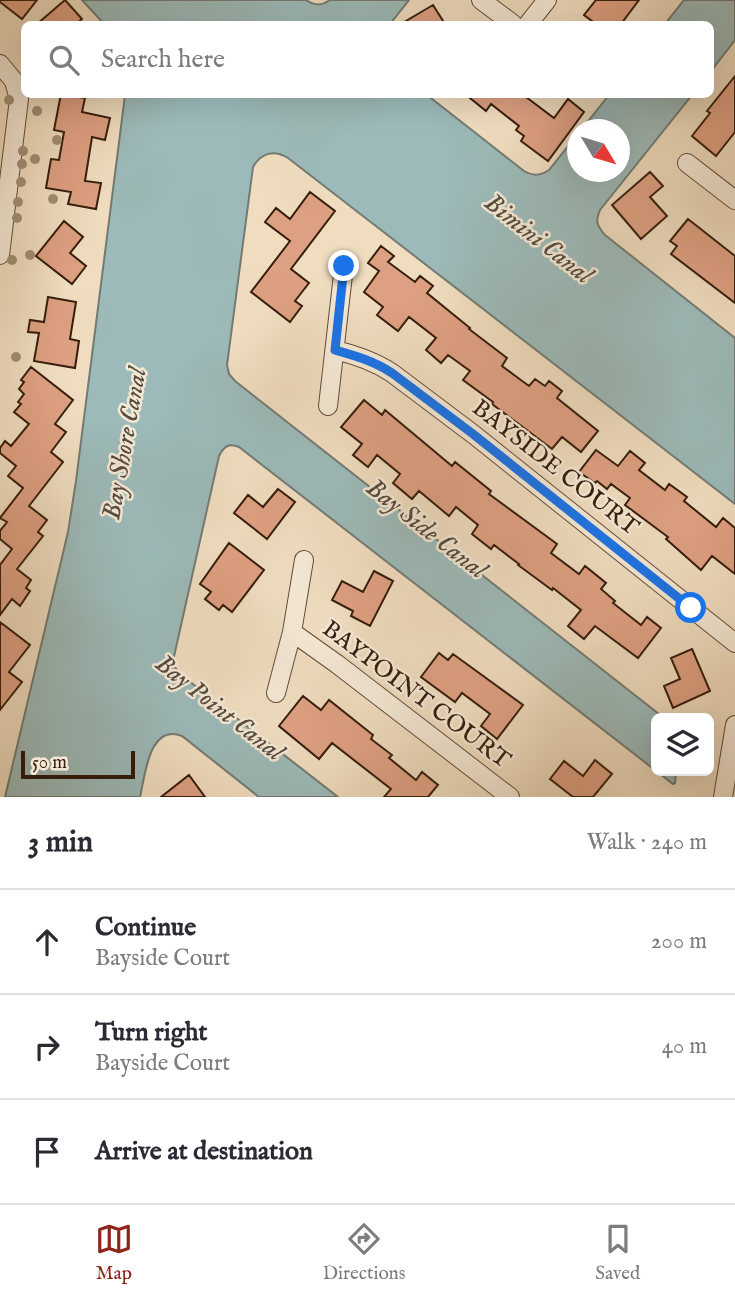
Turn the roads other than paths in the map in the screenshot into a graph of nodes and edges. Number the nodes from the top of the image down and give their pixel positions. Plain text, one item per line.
1 (481, 0) edge
2 (547, 0) edge
3 (509, 21) edge
4 (530, 21) edge
5 (0, 64) edge
6 (687, 163) dead end
7 (735, 200) edge
8 (0, 255) edge
9 (344, 266) dead end
10 (335, 350) junction
11 (328, 405) dead end
12 (304, 560) dead end
13 (292, 632) junction
14 (735, 643) edge
15 (276, 693) dead end
16 (735, 725) edge
17 (510, 797) edge
18 (723, 797) edge

1 - 3 street
2 - 4 street
5 - 8 street
6 - 7 street
9 - 10 street
10 - 11 street
10 - 14 street, BAYSIDE COURT
12 - 13 street, BAYPOINT COURT
13 - 15 street, BAYPOINT COURT
13 - 17 street, BAYPOINT COURT
16 - 18 street

